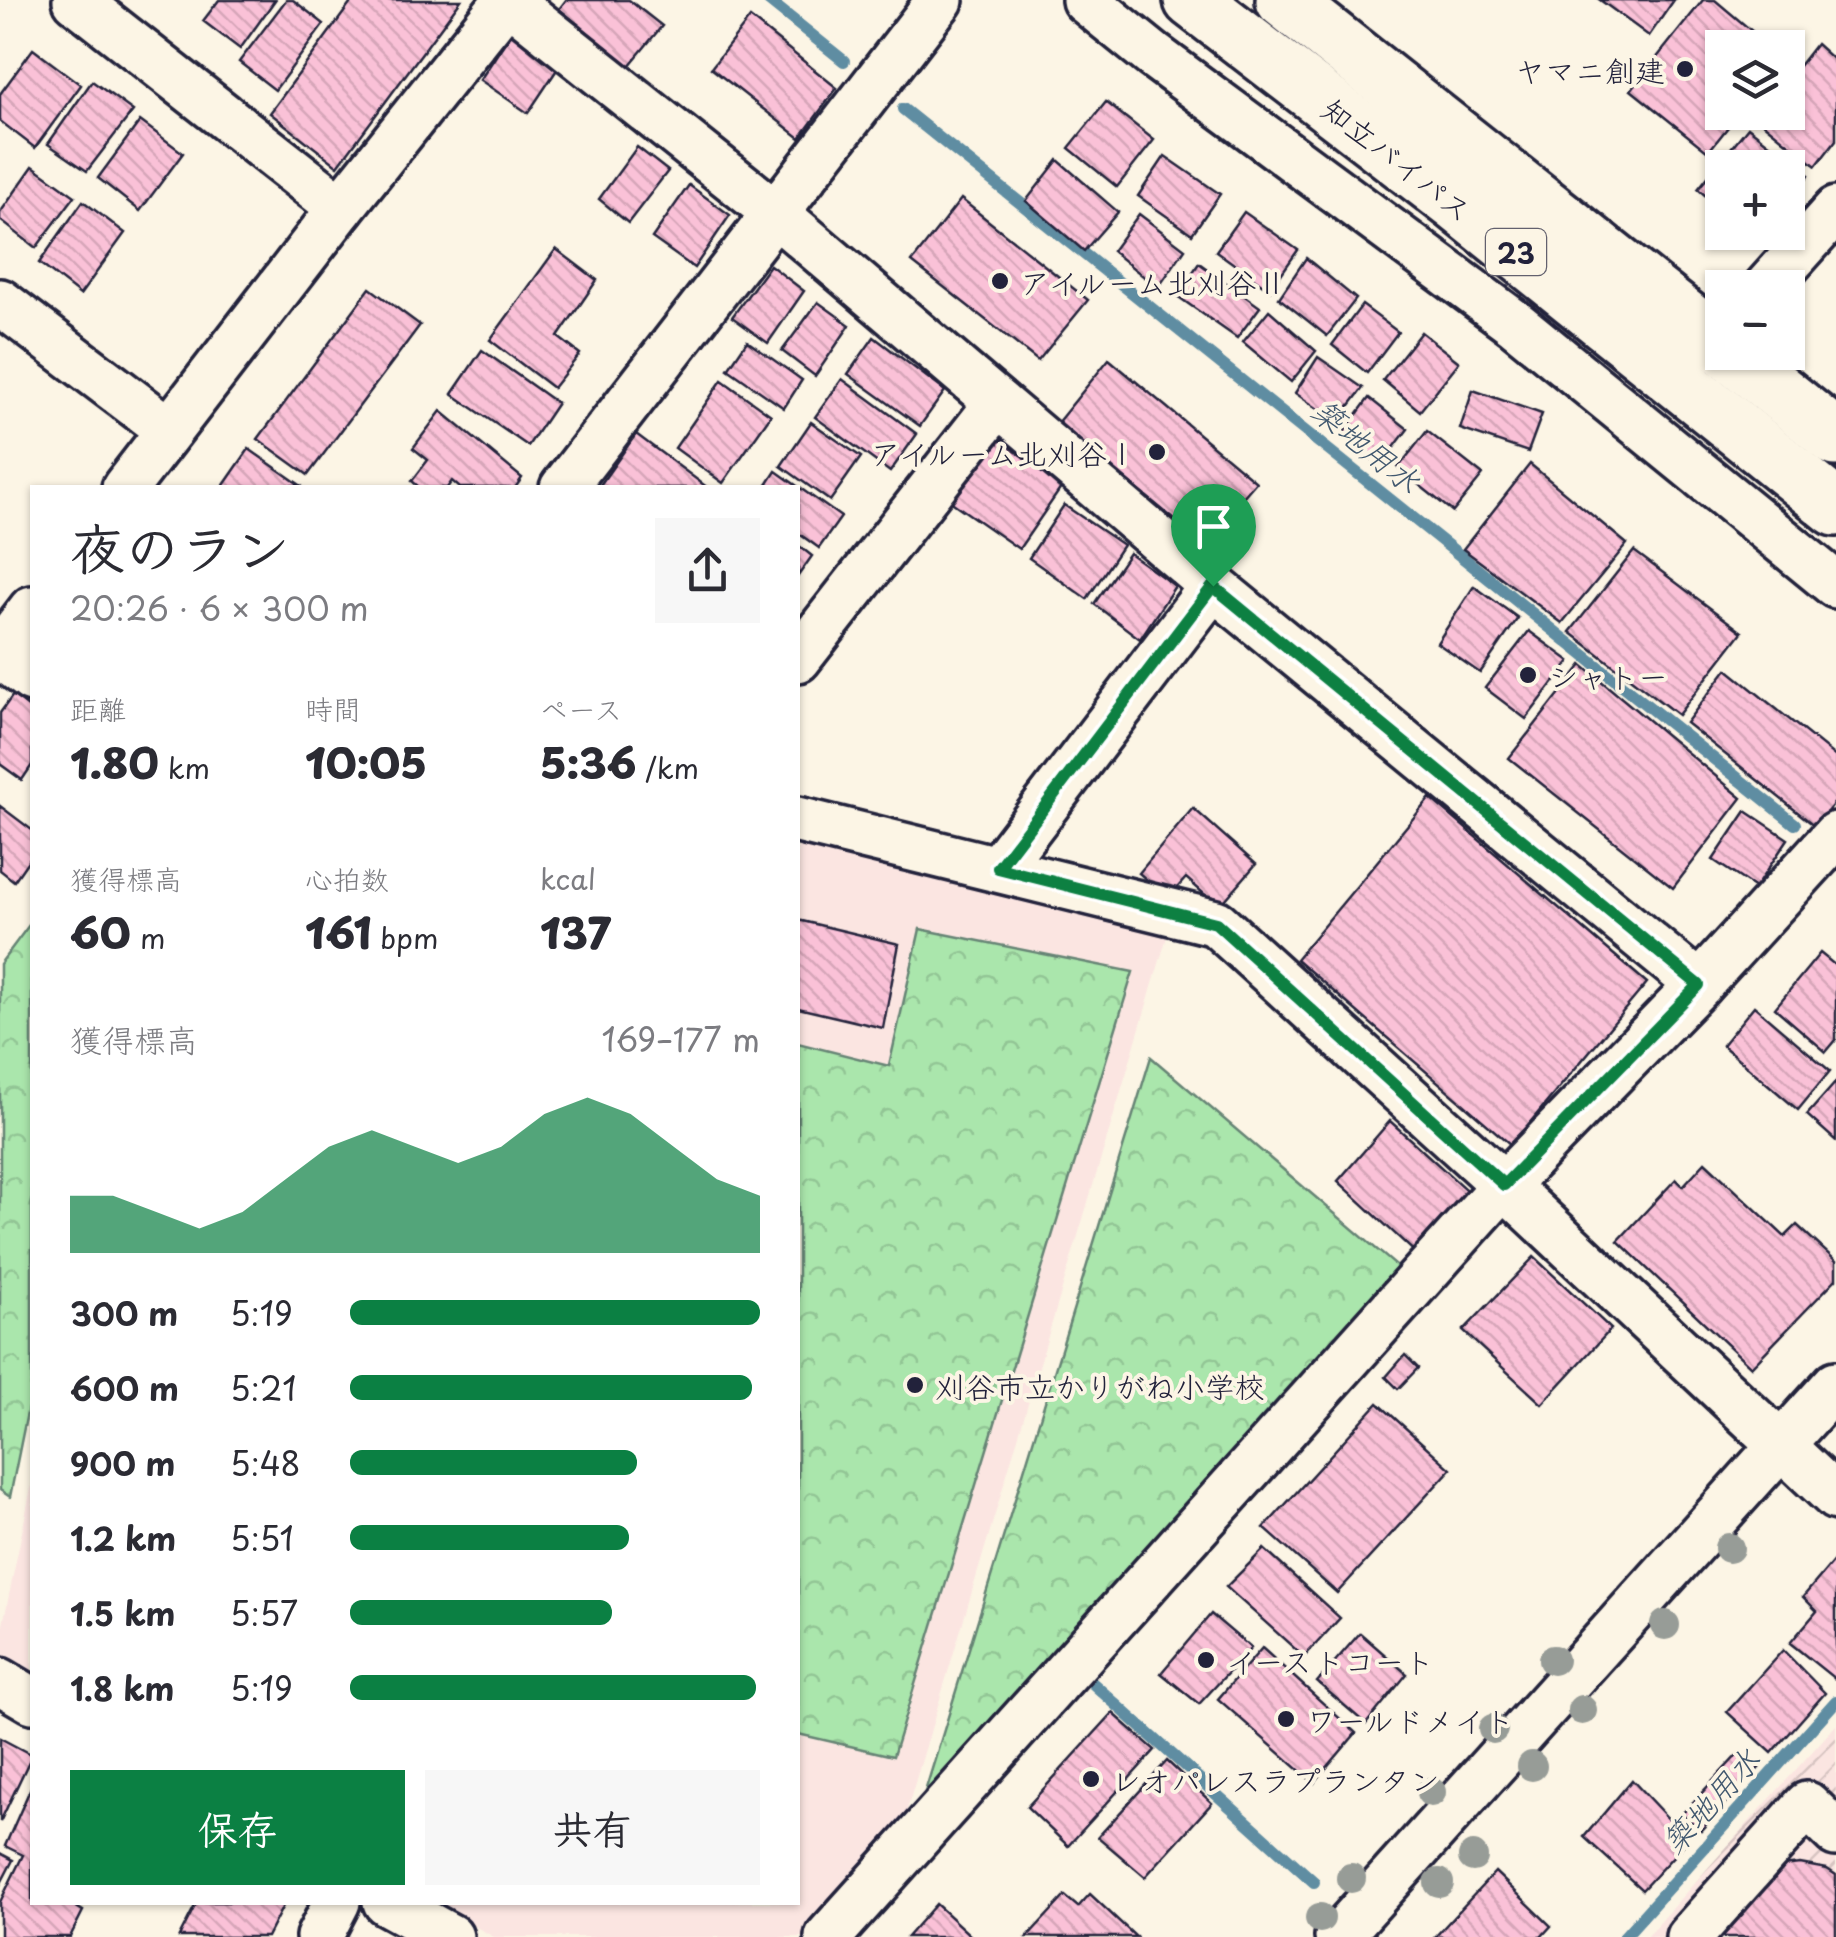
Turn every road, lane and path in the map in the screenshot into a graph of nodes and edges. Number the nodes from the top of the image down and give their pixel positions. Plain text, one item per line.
1 (76, 0) edge
2 (508, 0) edge
3 (940, 0) edge
4 (1085, 0) edge
5 (1192, 0) edge
6 (1284, 0) edge
7 (1317, 0) edge
8 (341, 208) junction
9 (1836, 210) edge
10 (774, 212) junction
11 (1782, 270) edge
12 (0, 302) edge
13 (1705, 305) edge
14 (1705, 334) edge
15 (1751, 370) edge
16 (1785, 370) edge
17 (998, 403) junction
18 (1836, 413) edge
19 (169, 430) junction
20 (1836, 438) edge
21 (127, 485) edge
22 (565, 485) edge
23 (1836, 508) edge
24 (1836, 585) edge
25 (1213, 586) junction
26 (30, 612) edge
27 (0, 653) edge
28 (800, 656) edge
29 (30, 677) edge
30 (800, 820) edge
31 (1836, 835) edge
32 (998, 868) junction
33 (1699, 985) junction
34 (1504, 1185) junction
35 (1836, 1384) edge
36 (1780, 1446) junction
37 (1836, 1497) edge
38 (0, 1682) edge
39 (30, 1699) edge
40 (1836, 1832) edge
41 (335, 1905) edge
42 (391, 1905) edge
43 (319, 1937) edge
44 (450, 1937) edge
45 (828, 1937) edge
46 (1338, 1937) edge
47 (1689, 1937) edge

1 - 8 street
2 - 8 street
2 - 10 street
3 - 10 street
4 - 24 street
5 - 23 highway, 知立バイパス / 23
6 - 14 highway, 知立バイパス / 23
7 - 13 street
8 - 19 street
9 - 11 street
10 - 17 street
10 - 22 street
12 - 19 street
15 - 20 highway
16 - 18 street
17 - 25 street
17 - 28 street
19 - 21 street
25 - 32 street
25 - 33 street
26 - 27 street
27 - 29 street
30 - 32 street
31 - 33 street
32 - 34 street
33 - 34 street
34 - 36 street
34 - 45 street
35 - 36 street
36 - 37 street
36 - 46 street
38 - 39 street
40 - 47 street
41 - 43 street
42 - 44 street

